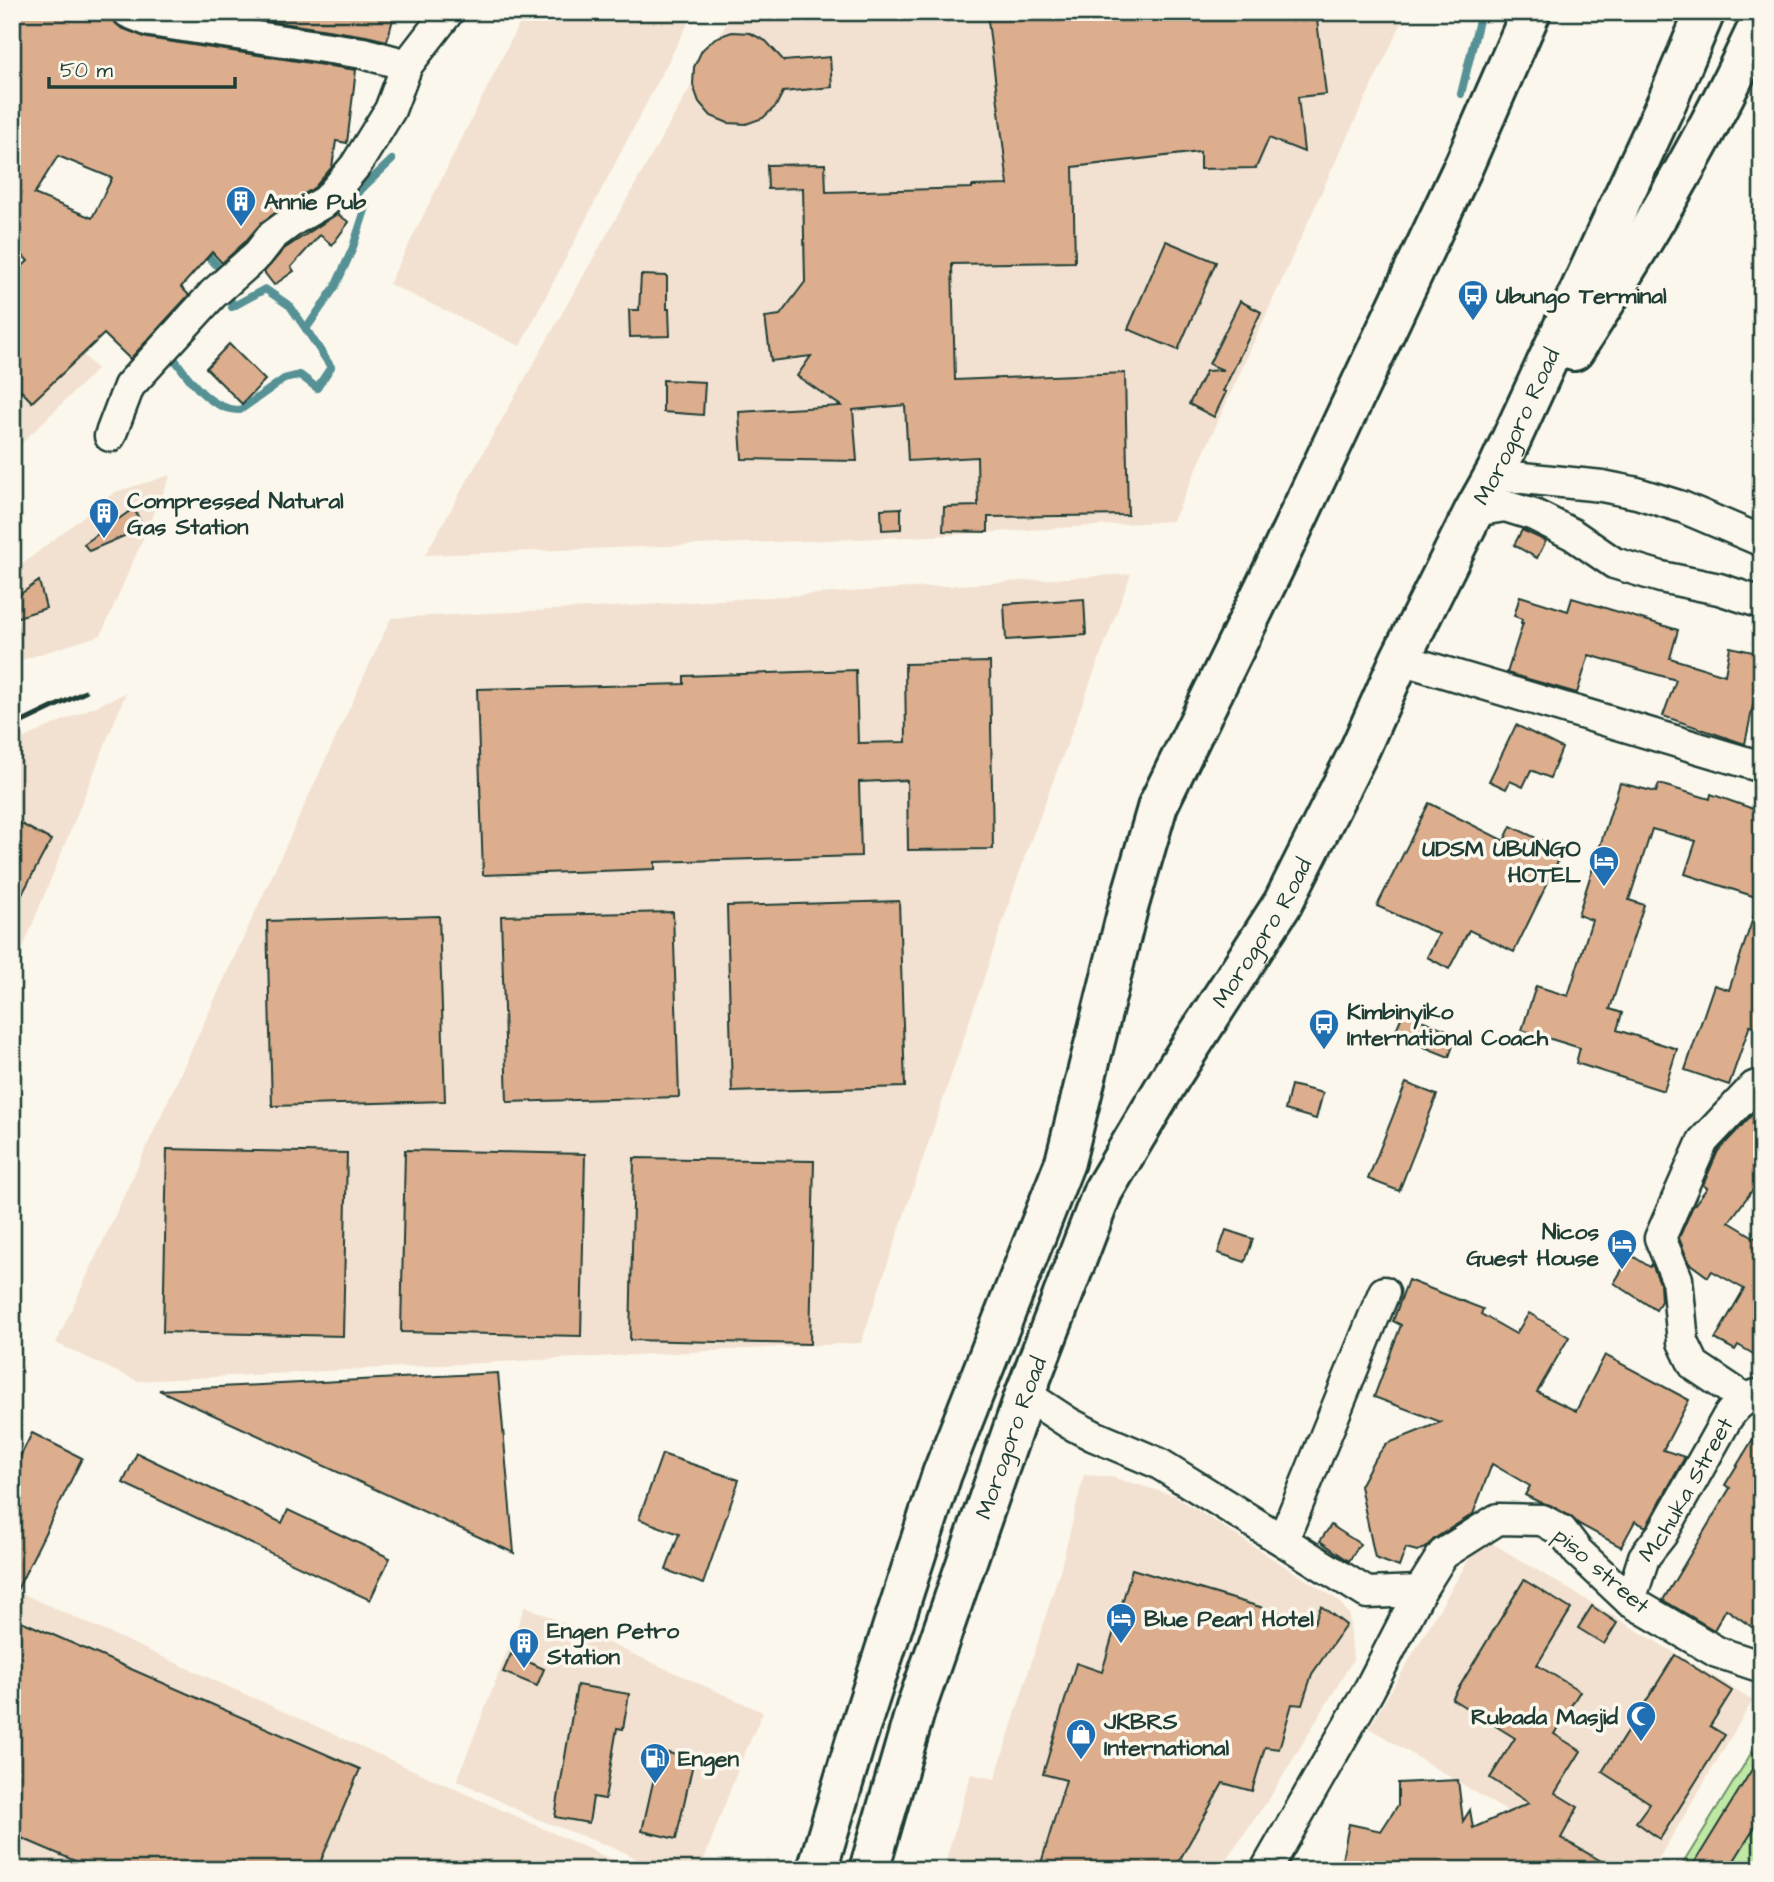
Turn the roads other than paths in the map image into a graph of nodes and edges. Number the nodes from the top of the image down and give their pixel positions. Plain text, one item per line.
1 (128, 12) edge
2 (448, 12) edge
3 (1503, 12) edge
4 (1531, 12) edge
5 (1705, 12) edge
6 (1762, 18) edge
7 (407, 65) junction
8 (1464, 165) junction
9 (110, 436) dead end
10 (1495, 473) junction
11 (1474, 511) junction
12 (1762, 541) edge
13 (1762, 603) edge
14 (1400, 659) junction
15 (1762, 767) edge
16 (1762, 1084) edge
17 (1384, 1292) dead end
18 (1025, 1394) junction
19 (1753, 1397) edge
20 (1283, 1540) junction
21 (1420, 1591) junction
22 (1630, 1601) junction
23 (1762, 1667) edge
24 (817, 1870) edge
25 (869, 1870) edge
26 (1266, 1870) edge

1 - 7 street
2 - 7 street
3 - 8 highway
4 - 8 highway
5 - 10 highway, Morogoro Road
6 - 10 highway
7 - 9 street
8 - 24 highway
10 - 11 highway, Morogoro Road
10 - 12 street
11 - 13 street
11 - 14 highway, Morogoro Road
14 - 15 street
14 - 18 highway, Morogoro Road
16 - 19 street
17 - 20 street
18 - 20 street
18 - 25 highway, Morogoro Road
19 - 22 street, Mchuka Street
20 - 21 street
21 - 22 street, piso street
21 - 26 street, piso street
22 - 23 street, piso street

